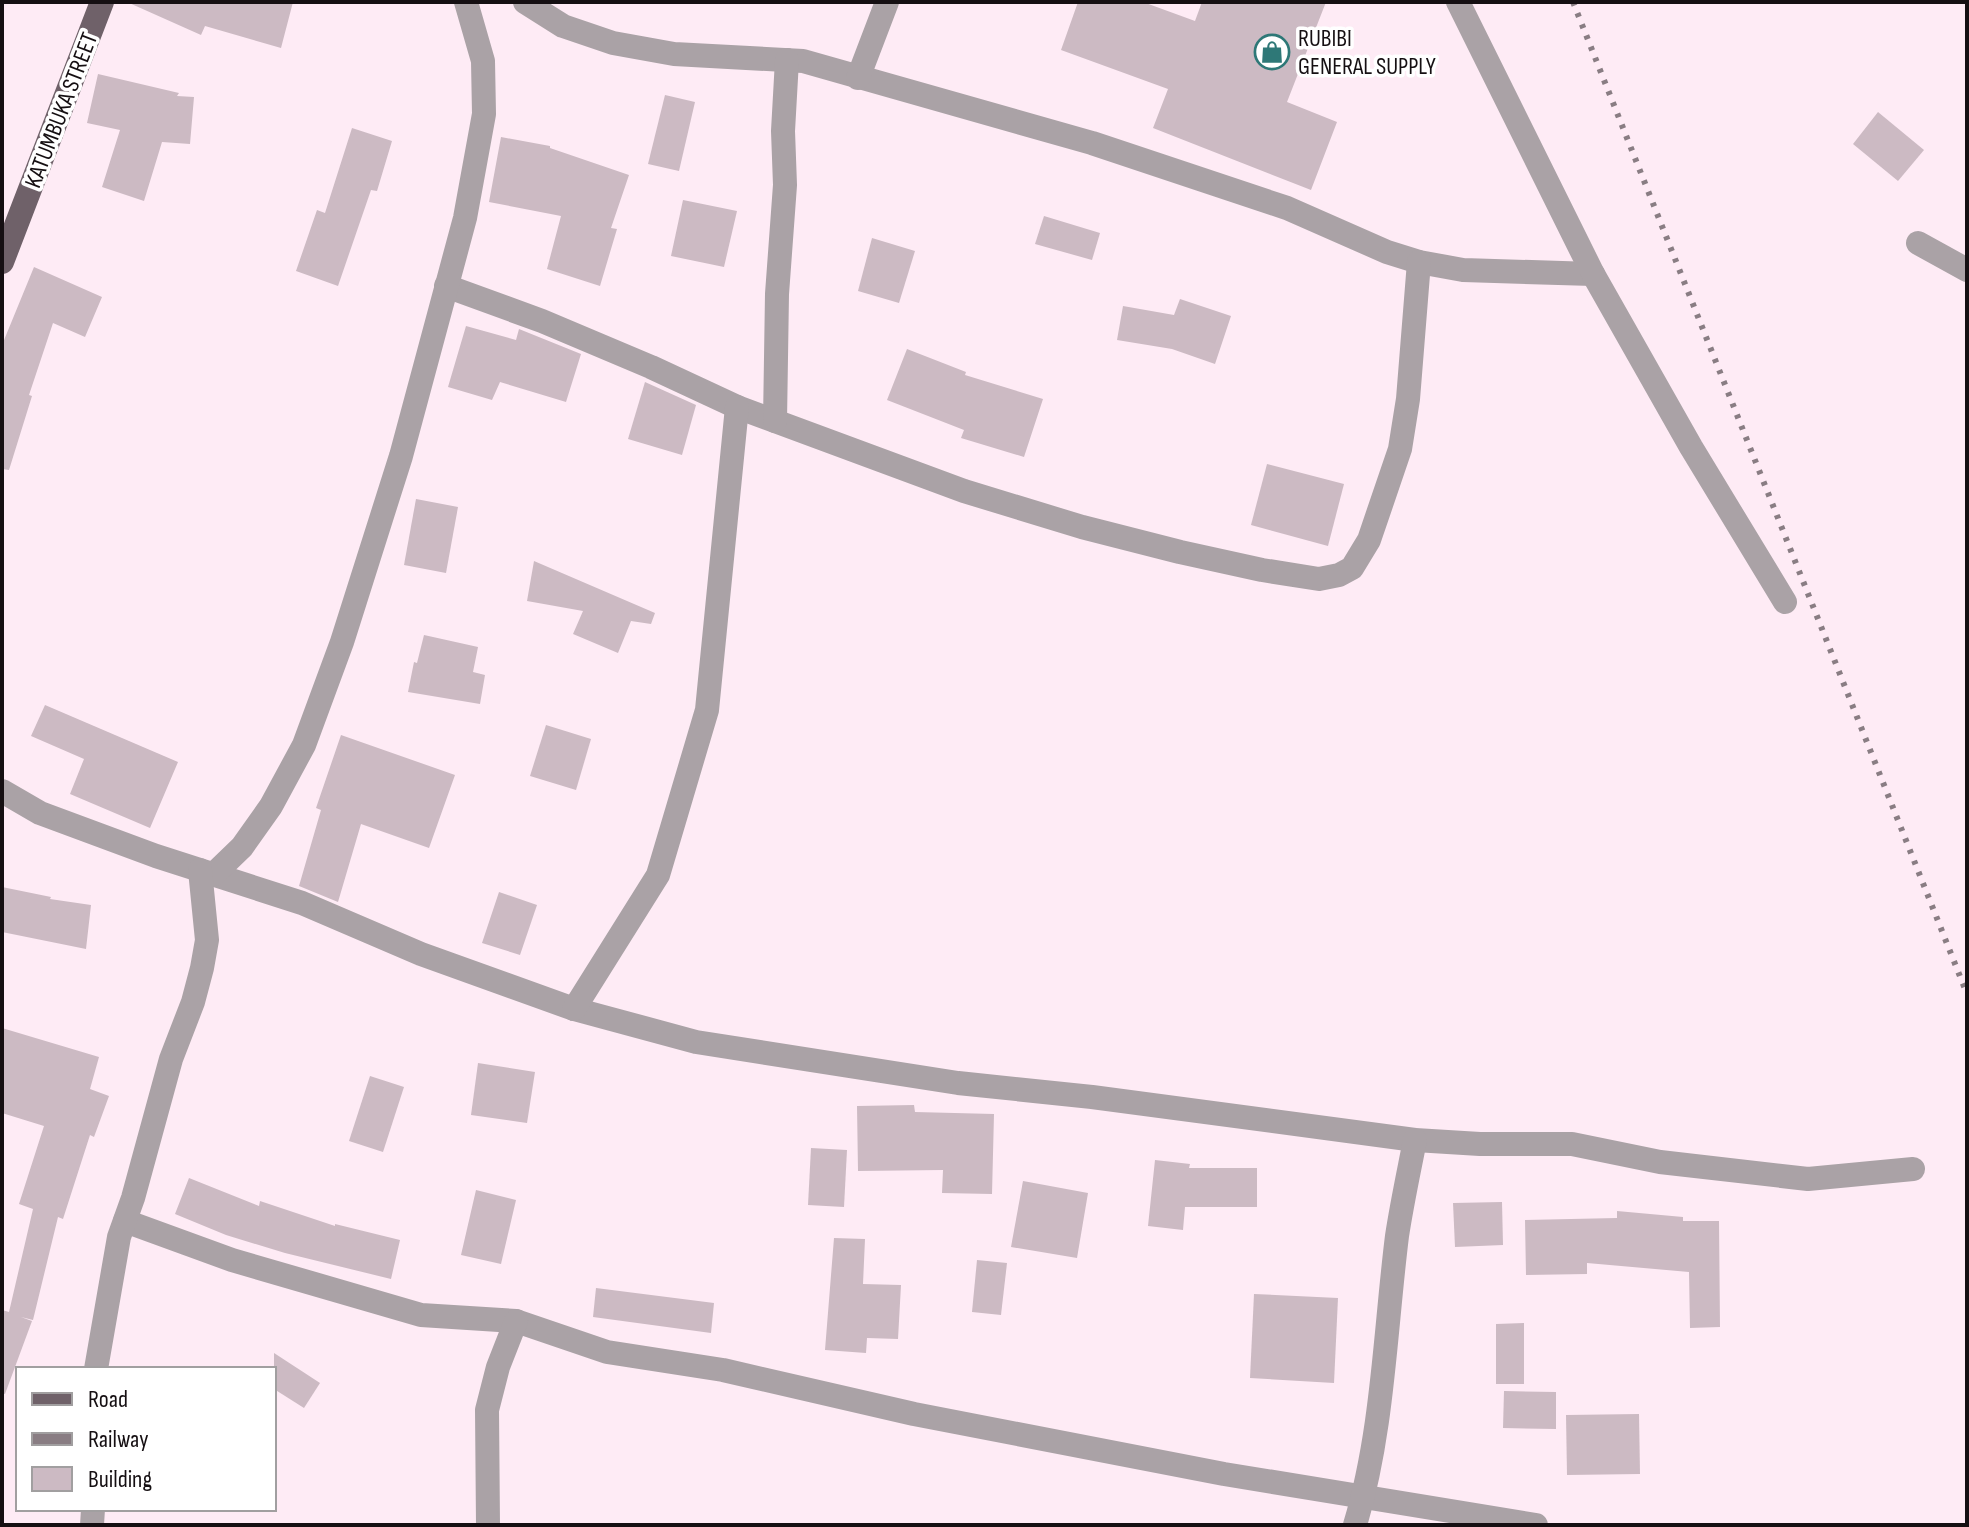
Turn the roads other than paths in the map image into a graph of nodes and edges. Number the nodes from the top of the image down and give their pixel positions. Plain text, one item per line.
1 (102, 2) edge
2 (466, 2) edge
3 (525, 2) edge
4 (887, 2) edge
5 (1458, 2) edge
6 (787, 60) junction
7 (858, 78) junction
8 (1918, 243) dead end
9 (2, 262) edge
10 (1419, 262) junction
11 (1967, 270) edge
12 (1593, 274) junction
13 (446, 286) junction
14 (737, 407) junction
15 (775, 421) junction
16 (1785, 602) dead end
17 (2, 791) edge
18 (207, 872) junction
19 (574, 1009) junction
20 (1415, 1140) junction
21 (1913, 1169) dead end
22 (125, 1221) junction
23 (516, 1321) junction
24 (96, 1367) edge
25 (1364, 1496) junction
26 (488, 1525) edge
27 (1355, 1525) edge
28 (1536, 1525) edge

1 - 9 main road, KATUMBUKA STREET
2 - 13 street
3 - 6 street
4 - 7 street
5 - 12 street
6 - 7 street
6 - 15 street
7 - 10 street
8 - 11 street
10 - 12 street
10 - 15 street
12 - 16 street
13 - 14 street
13 - 18 street
14 - 15 street
14 - 19 street
17 - 18 street
18 - 19 street
18 - 22 street
19 - 20 street
20 - 21 street
20 - 25 street
22 - 23 street
22 - 24 street
23 - 25 street
23 - 26 street
25 - 27 street
25 - 28 street

